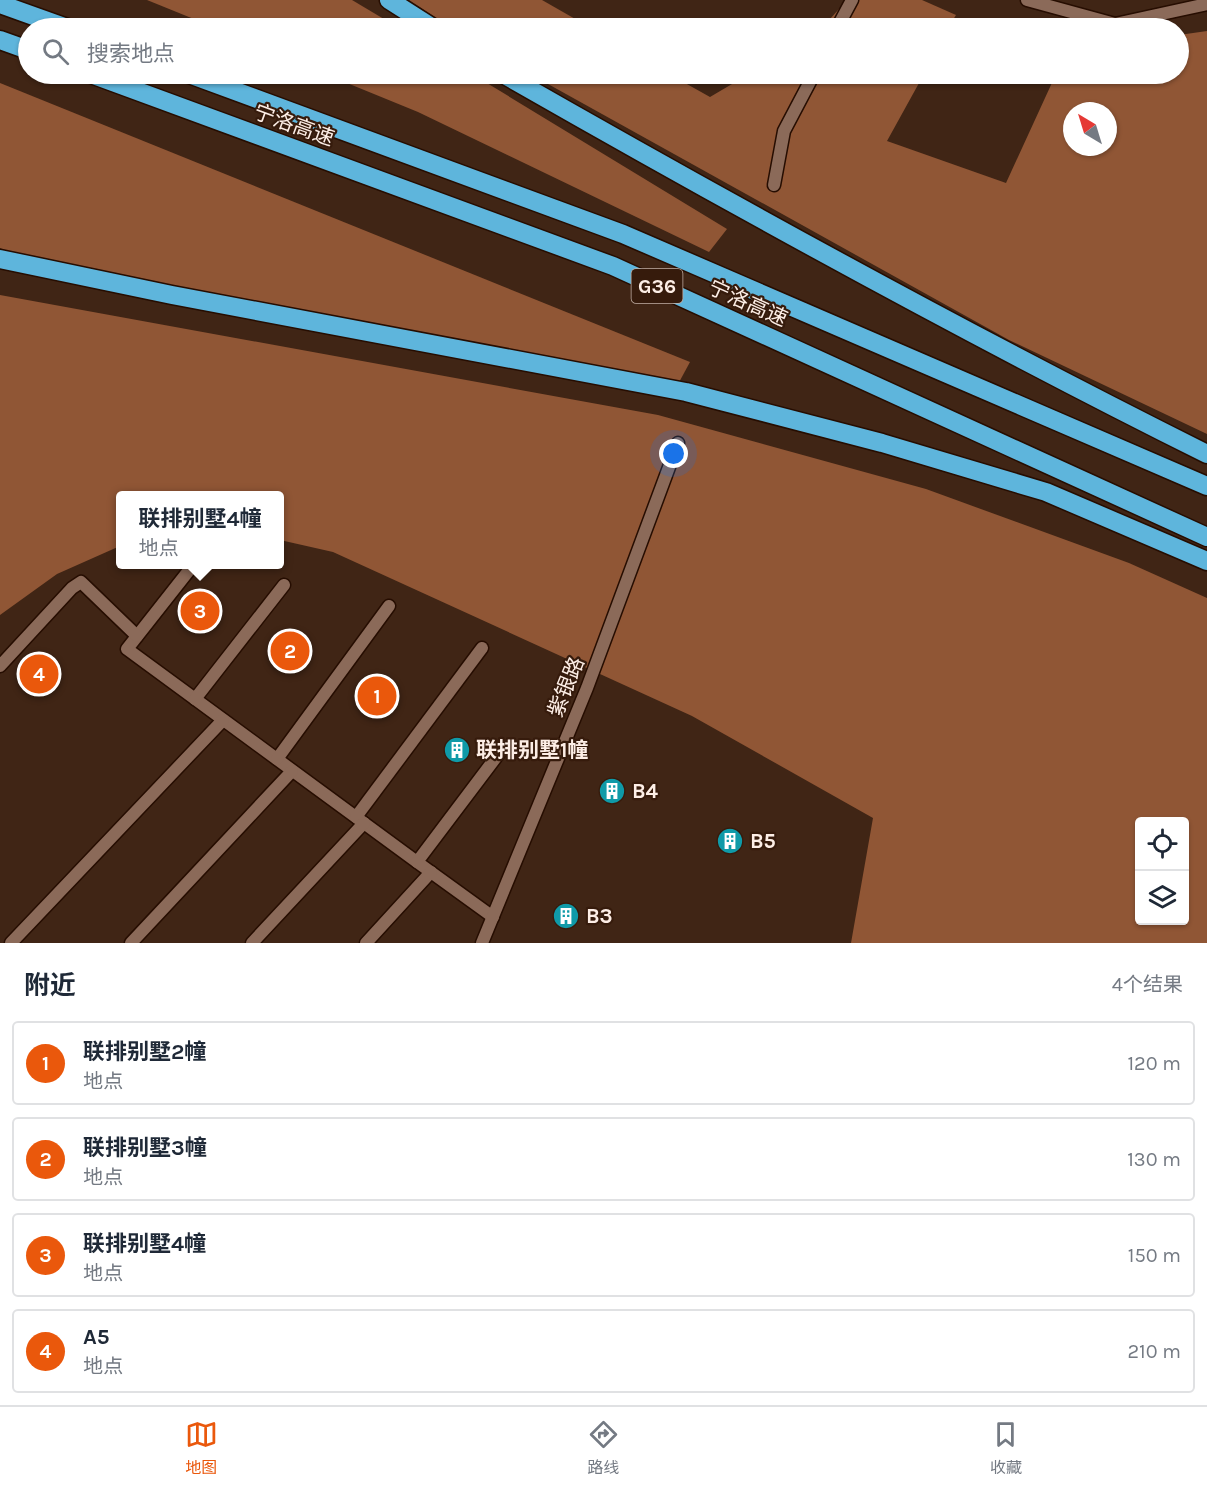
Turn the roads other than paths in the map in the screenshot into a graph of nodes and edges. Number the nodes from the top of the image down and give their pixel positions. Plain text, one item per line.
1 (389, 0) edge
2 (852, 0) edge
3 (1027, 0) edge
4 (0, 4) edge
5 (1207, 4) edge
6 (39, 18) edge
7 (417, 18) edge
8 (842, 18) edge
9 (1093, 18) edge
10 (1143, 18) edge
11 (0, 40) edge
12 (18, 46) edge
13 (118, 84) edge
14 (216, 84) edge
15 (520, 84) edge
16 (809, 84) edge
17 (774, 185) dead end
18 (0, 259) edge
19 (678, 443) dead end
20 (1207, 454) edge
21 (1207, 486) edge
22 (1207, 537) edge
23 (1207, 561) edge
24 (190, 569) edge
25 (284, 585) dead end
26 (389, 606) dead end
27 (137, 636) junction
28 (482, 648) dead end
29 (0, 666) edge
30 (195, 699) junction
31 (223, 720) junction
32 (500, 752) dead end
33 (277, 759) junction
34 (292, 771) junction
35 (360, 820) junction
36 (417, 862) junction
37 (431, 873) junction
38 (493, 916) junction
39 (11, 943) edge
40 (131, 943) edge
41 (252, 943) edge
42 (366, 943) edge
43 (482, 943) edge

1 - 7 highway
2 - 8 lane
3 - 9 lane
4 - 6 highway
5 - 10 lane
11 - 12 highway
13 - 22 highway, 宁洛高速 / G36
14 - 21 highway, 宁洛高速 / G36
15 - 20 highway
16 - 17 lane
18 - 23 highway
19 - 38 lane, 紫银路
24 - 27 lane
25 - 30 lane
26 - 33 lane
27 - 29 lane
27 - 30 lane
28 - 35 lane
30 - 31 lane
31 - 33 lane
31 - 39 lane
32 - 36 lane
33 - 34 lane
34 - 35 lane
34 - 40 lane
35 - 36 lane
35 - 41 lane
36 - 37 lane
37 - 38 lane
37 - 42 lane
38 - 43 lane, 紫银路

